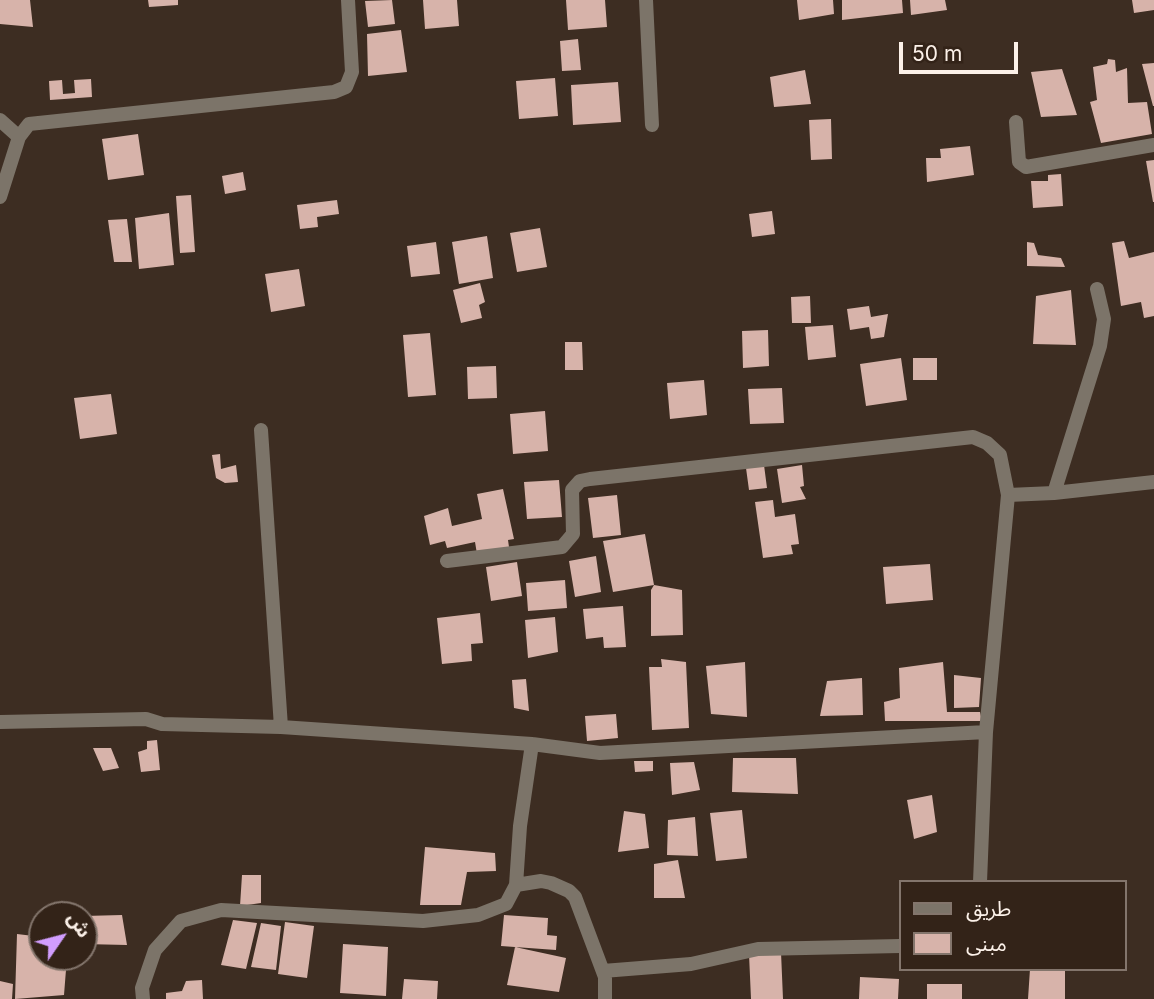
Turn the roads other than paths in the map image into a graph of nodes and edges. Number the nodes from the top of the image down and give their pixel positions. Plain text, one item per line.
1 (348, 0) edge
2 (646, 0) edge
3 (0, 120) edge
4 (1016, 122) dead end
5 (652, 125) dead end
6 (19, 137) junction
7 (1154, 145) edge
8 (0, 197) edge
9 (1097, 289) dead end
10 (261, 430) dead end
11 (1154, 482) edge
12 (1054, 493) junction
13 (1008, 495) junction
14 (447, 561) dead end
15 (0, 722) edge
16 (281, 727) junction
17 (986, 732) junction
18 (532, 744) junction
19 (980, 880) edge
20 (516, 885) junction
21 (898, 946) edge
22 (603, 971) junction
23 (143, 999) edge
24 (605, 999) edge

1 - 6 street
2 - 5 street
3 - 6 street
4 - 7 street
6 - 8 street
9 - 12 street
10 - 16 street
11 - 12 street
12 - 13 street
13 - 14 street
13 - 17 street
15 - 16 street
16 - 18 street
17 - 18 street
17 - 19 street
18 - 20 street
20 - 22 street
20 - 23 street
21 - 22 street
22 - 24 street

